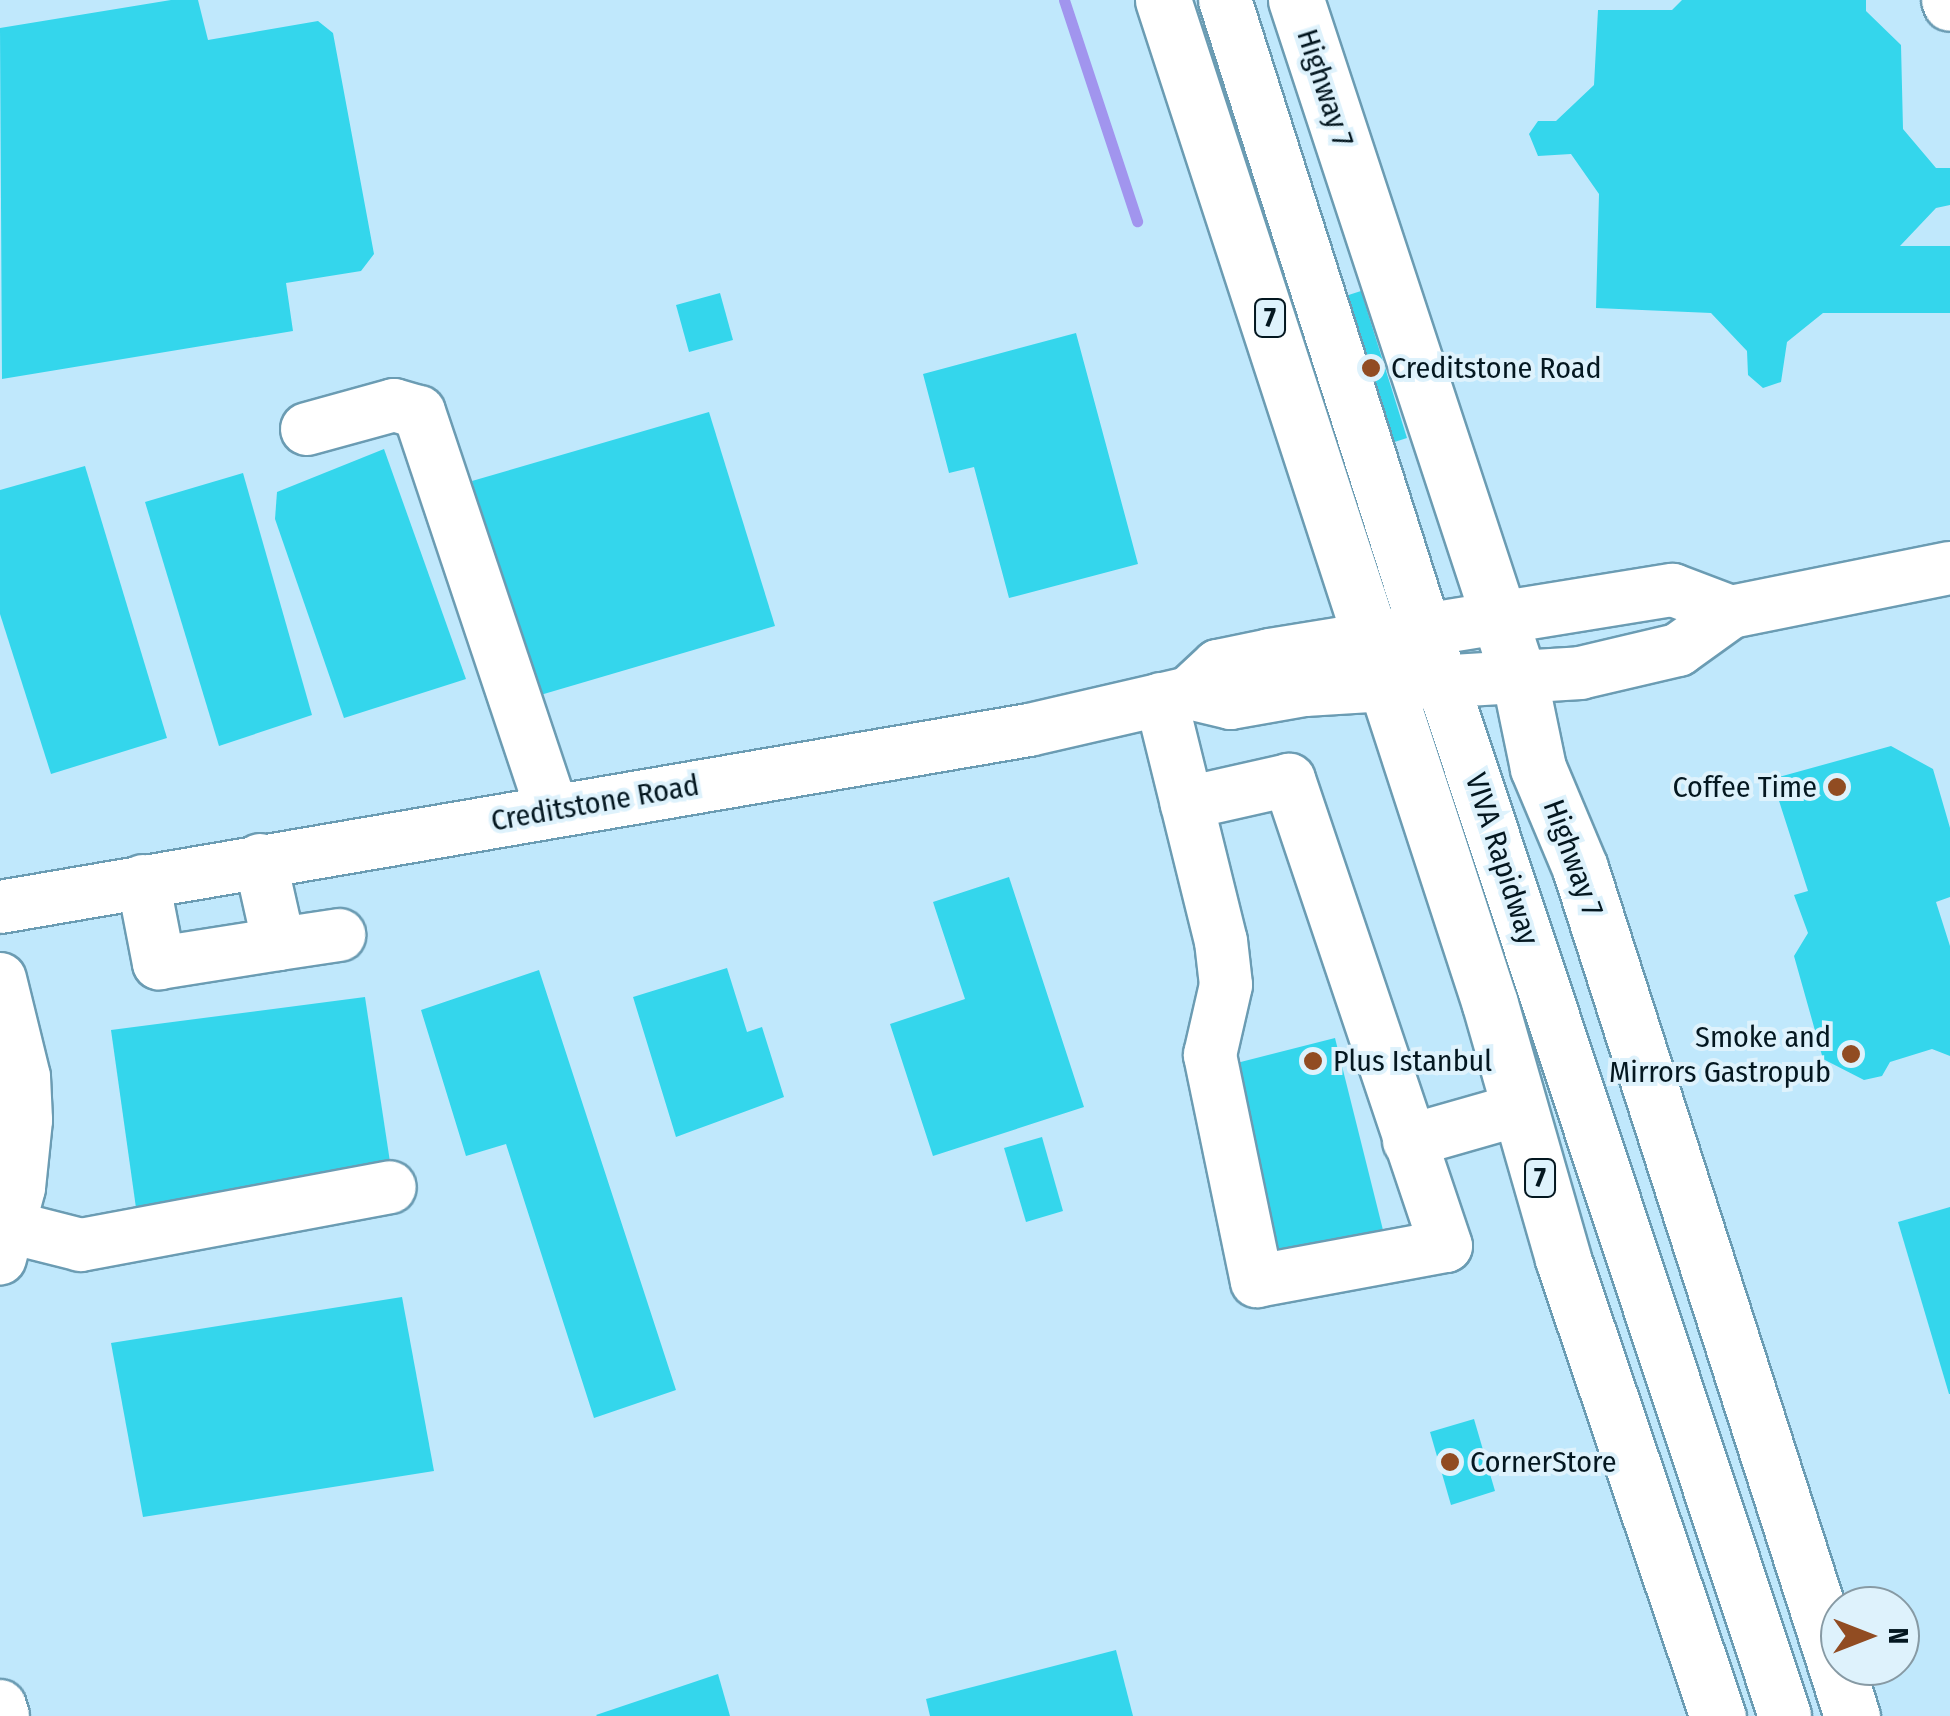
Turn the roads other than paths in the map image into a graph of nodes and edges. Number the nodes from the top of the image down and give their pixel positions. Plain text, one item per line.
1 (1163, 0) edge
2 (1225, 0) edge
3 (1296, 0) edge
4 (307, 429) dead end
5 (1950, 568) edge
6 (1732, 612) junction
7 (1499, 618) junction
8 (1425, 630) junction
9 (1377, 663) junction
10 (1520, 681) junction
11 (1444, 684) junction
12 (1175, 696) junction
13 (1187, 803) junction
14 (552, 810) junction
15 (260, 860) junction
16 (143, 880) junction
17 (0, 907) edge
18 (340, 934) dead end
19 (279, 944) junction
20 (0, 979) edge
21 (1521, 1109) junction
22 (1409, 1141) junction
23 (390, 1187) dead end
24 (5, 1243) edge
25 (0, 1706) edge
26 (3, 1716) edge
27 (1718, 1716) edge
28 (1785, 1716) edge
29 (1852, 1716) edge

1 - 9 main road, 7
2 - 8 street, VIVA Rapidway
3 - 7 main road, Highway 7
4 - 14 street
5 - 6 street, Creditstone Road
6 - 7 street, Creditstone Road
6 - 10 street, Creditstone Road
7 - 8 street, Creditstone Road
7 - 10 main road, Highway 7
8 - 9 street, Creditstone Road
8 - 11 street, VIVA Rapidway
9 - 11 street, Creditstone Road
9 - 12 street, Creditstone Road
9 - 21 main road, 7
10 - 11 street, Creditstone Road
10 - 29 main road, Highway 7
11 - 28 street, VIVA Rapidway
12 - 13 street
12 - 14 street, Creditstone Road
13 - 22 street
13 - 22 street
14 - 15 street, Creditstone Road
15 - 16 street, Creditstone Road
15 - 19 street
16 - 17 street, Creditstone Road
16 - 19 street
18 - 19 street
20 - 24 street
21 - 22 street
21 - 27 main road, 7
23 - 24 street
25 - 26 street

